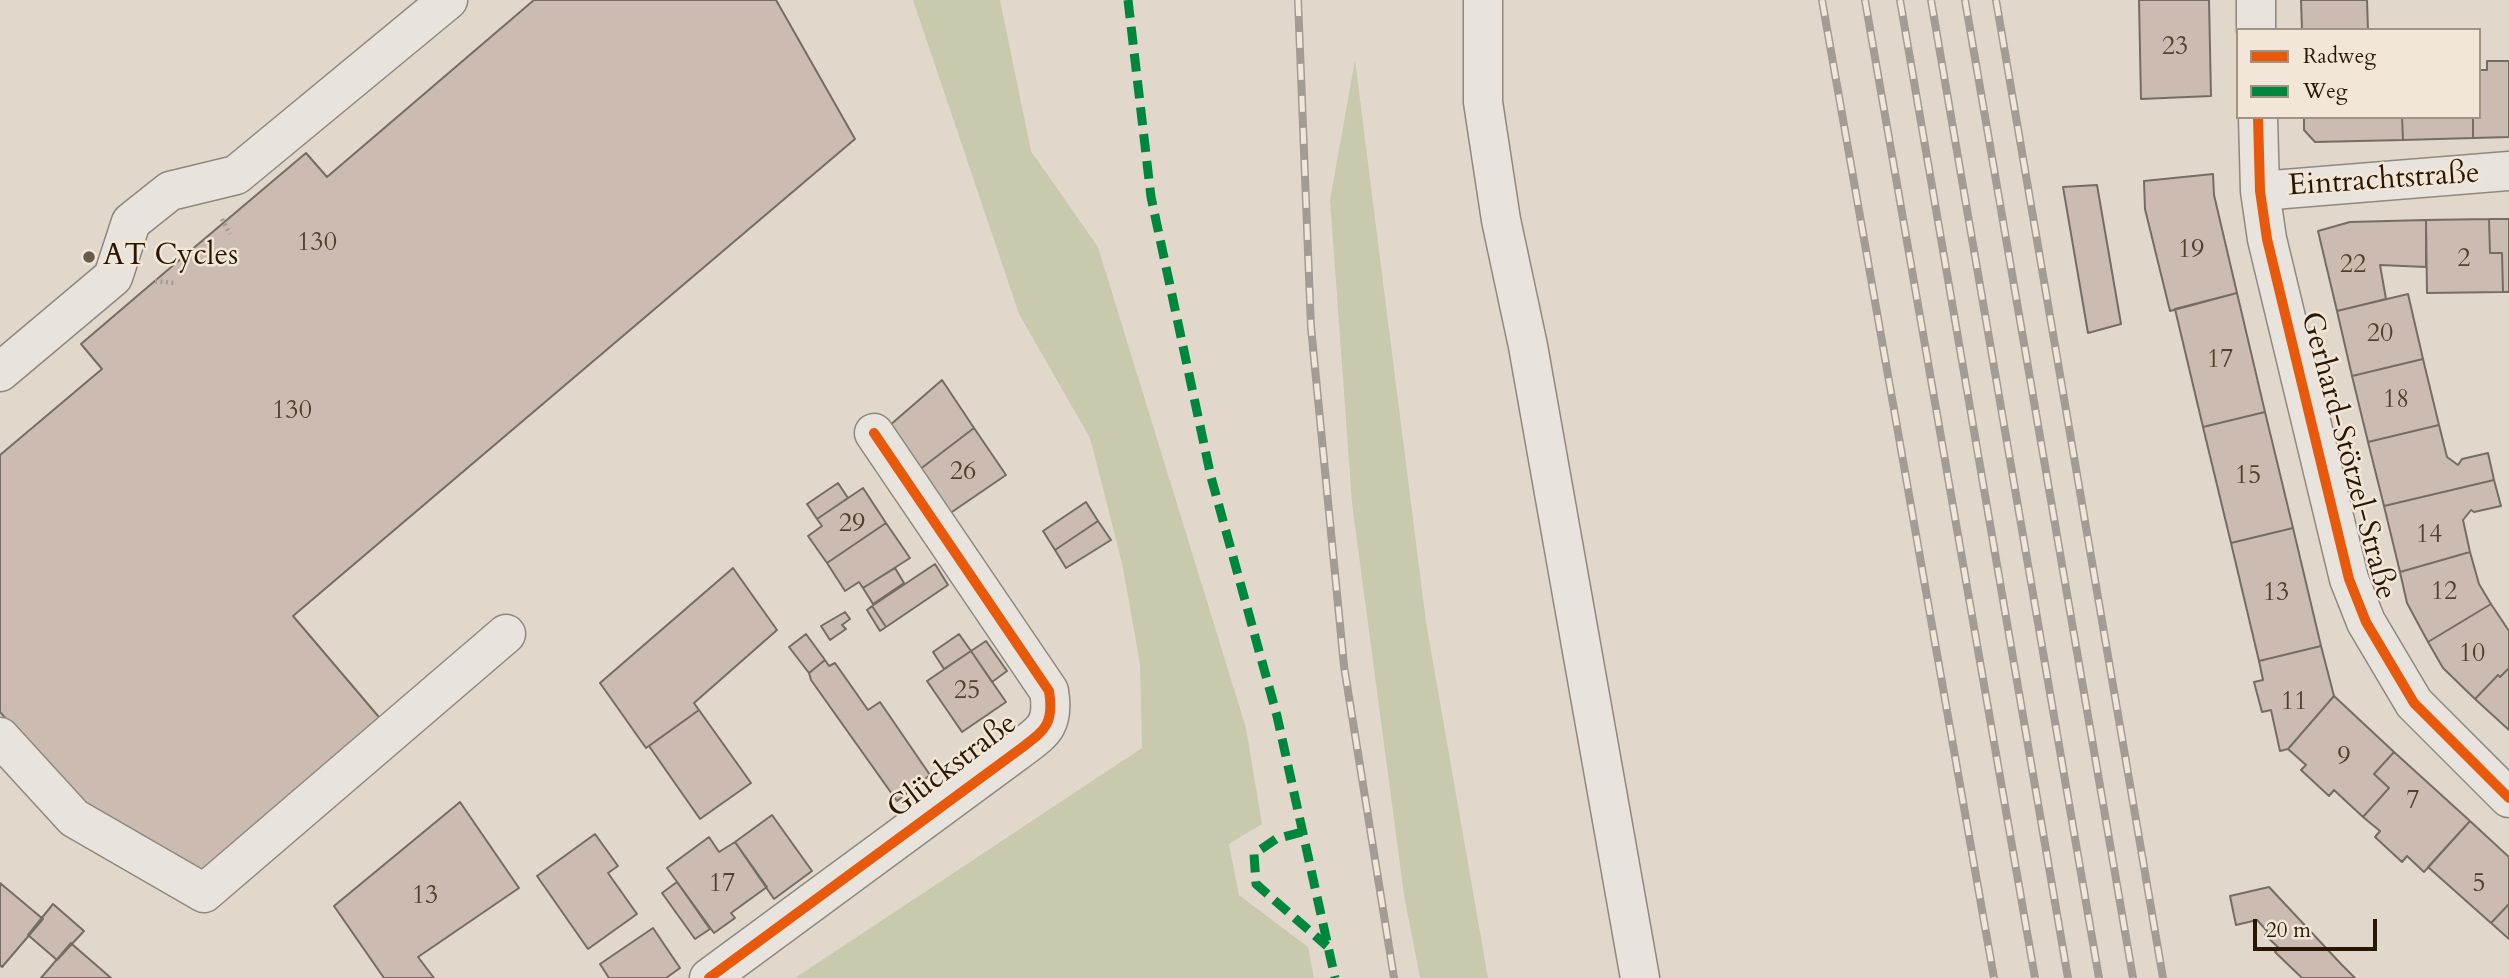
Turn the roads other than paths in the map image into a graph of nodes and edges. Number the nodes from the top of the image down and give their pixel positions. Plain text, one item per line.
1 (447, 0) edge
2 (1483, 0) edge
3 (2256, 0) edge
4 (2256, 28) edge
5 (2258, 119) edge
6 (2509, 172) edge
7 (2260, 191) junction
8 (0, 372) edge
9 (874, 433) dead end
10 (506, 634) dead end
11 (0, 737) edge
12 (2509, 797) edge
13 (709, 978) edge
14 (1640, 978) edge

1 - 8 street
2 - 14 street
3 - 4 street
5 - 7 street, Gerhard-Stötzel-Straße
6 - 7 street, Eintrachtstraße
7 - 12 street, Gerhard-Stötzel-Straße
9 - 13 street, Glückstraße
10 - 11 street

